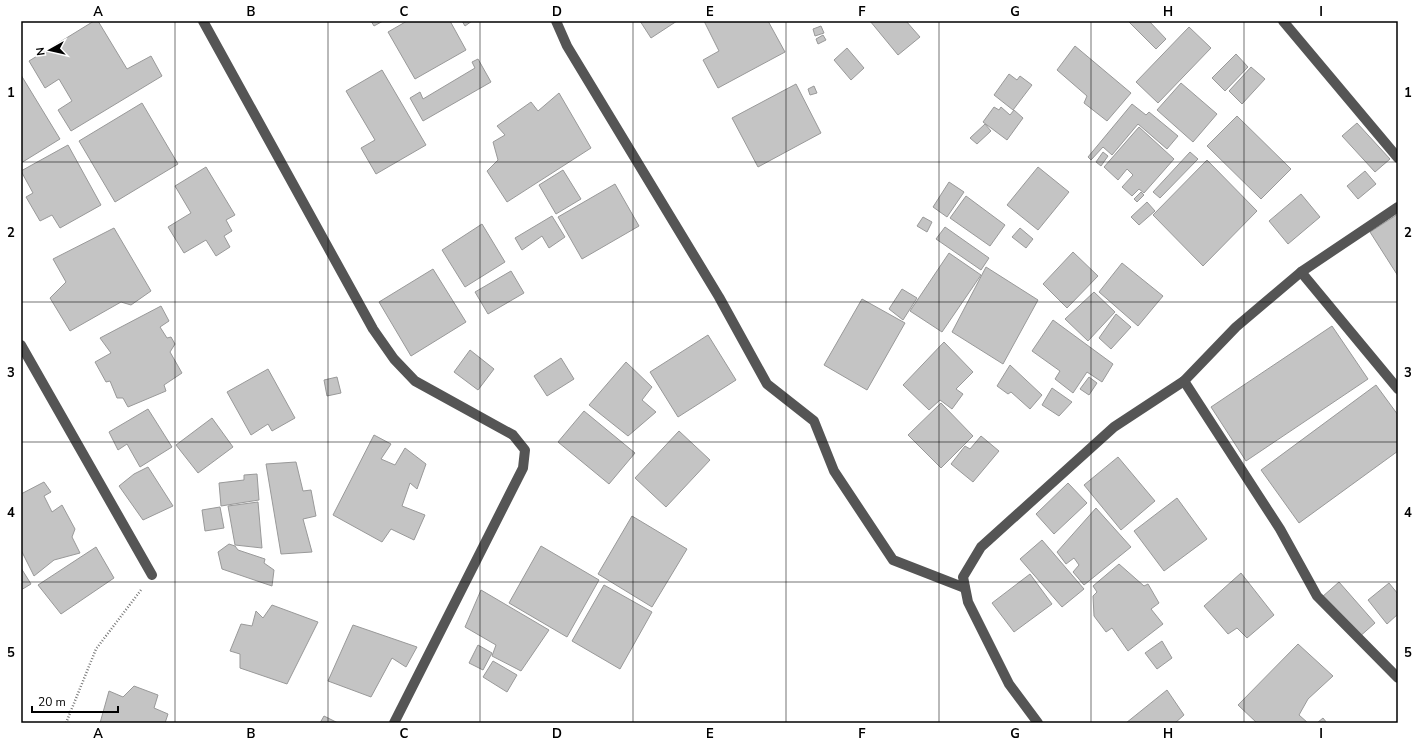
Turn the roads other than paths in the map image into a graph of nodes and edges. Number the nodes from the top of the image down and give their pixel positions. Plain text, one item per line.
1 (203, 21) edge
2 (556, 21) edge
3 (1283, 21) edge
4 (1398, 158) edge
5 (1398, 207) edge
6 (1301, 272) junction
7 (21, 345) edge
8 (1184, 381) junction
9 (1398, 389) edge
10 (152, 575) road end
11 (965, 588) junction
12 (1398, 678) edge
13 (394, 723) edge
14 (1038, 723) edge

1 - 13 street
2 - 11 street
3 - 4 street
5 - 6 street
6 - 8 street
6 - 9 street
7 - 10 street
8 - 11 street
8 - 12 street
11 - 14 street

